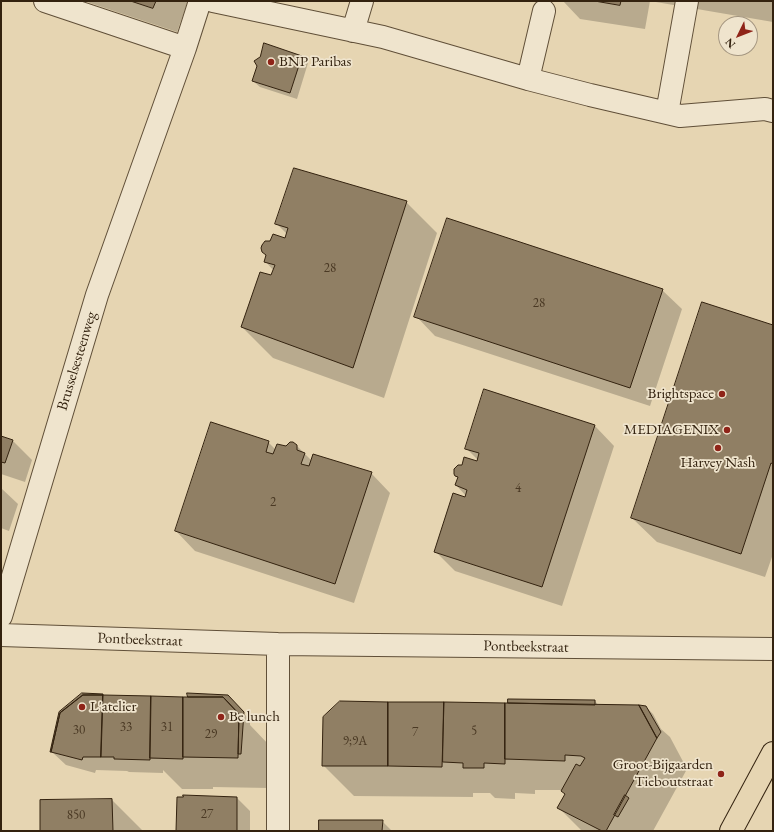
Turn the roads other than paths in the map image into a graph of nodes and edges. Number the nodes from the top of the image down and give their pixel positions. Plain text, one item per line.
1 (45, 1) edge
2 (200, 1) edge
3 (213, 1) edge
4 (362, 1) edge
5 (687, 1) edge
6 (544, 11) dead end
7 (353, 31) junction
8 (185, 48) junction
9 (528, 79) junction
10 (773, 111) edge
11 (667, 113) junction
12 (1, 616) edge
13 (1, 635) edge
14 (278, 644) junction
15 (773, 649) edge
16 (773, 753) edge
17 (278, 831) edge
18 (731, 831) edge

1 - 8 street
2 - 8 street, Brusselsesteenweg
3 - 7 street
4 - 7 street
5 - 11 street
6 - 9 street
7 - 9 street
8 - 12 street, Brusselsesteenweg
9 - 11 street
10 - 11 street
13 - 14 street, Pontbeekstraat
14 - 15 street, Pontbeekstraat
14 - 17 street
16 - 18 main road

